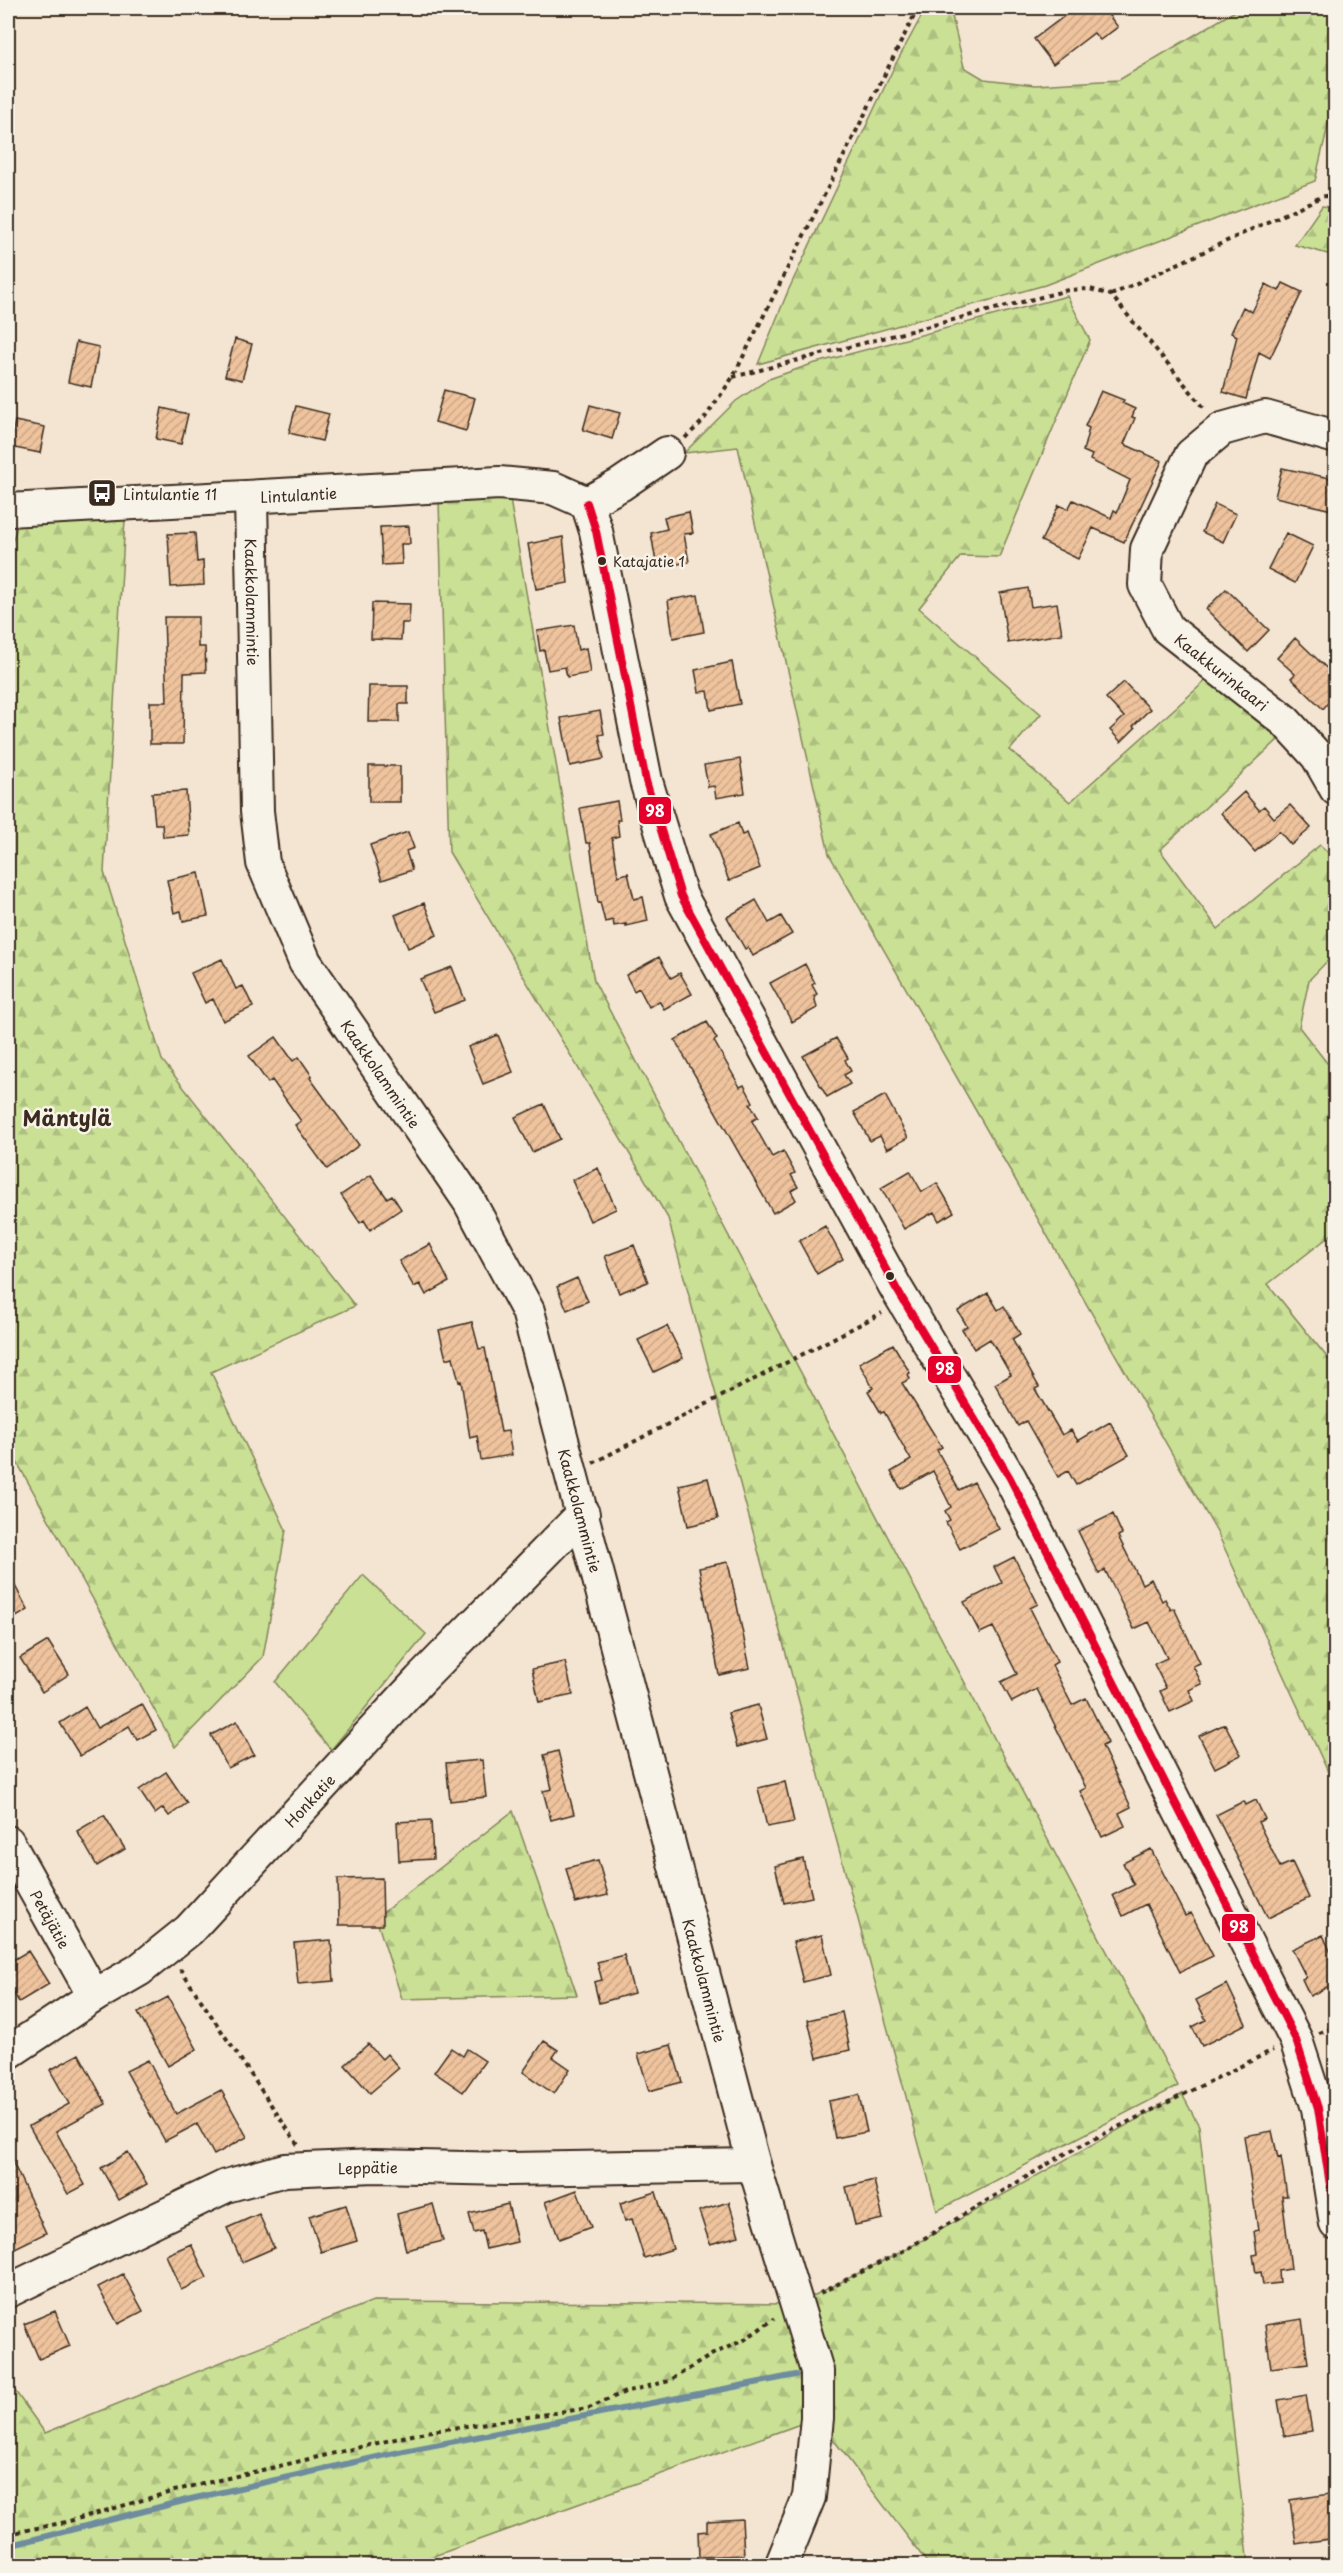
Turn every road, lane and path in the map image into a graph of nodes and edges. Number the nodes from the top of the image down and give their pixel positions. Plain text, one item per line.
1 (918, 8) edge
2 (1335, 194) edge
3 (1111, 296) junction
4 (733, 377) junction
5 (1222, 429) junction
6 (1335, 437) edge
7 (668, 453) joint
8 (251, 498) junction
9 (587, 503) junction
10 (8, 510) edge
11 (1335, 789) edge
12 (904, 1301) junction
13 (571, 1475) junction
14 (583, 1514) junction
15 (8, 1842) edge
16 (167, 1948) junction
17 (94, 1996) junction
18 (1296, 2040) junction
19 (8, 2053) edge
20 (754, 2165) junction
21 (1332, 2165) edge
22 (314, 2169) junction
23 (1335, 2224) edge
24 (8, 2291) edge
25 (797, 2304) junction
26 (8, 2534) edge
27 (781, 2565) edge

1 - 4 path
2 - 3 path
3 - 4 path
3 - 5 path
4 - 7 path
5 - 6 street, Kaakkurinkaari
5 - 11 street, Kaakkurinkaari
7 - 9 street
8 - 9 street, Lintulantie
8 - 10 street, Lintulantie
8 - 13 street, Kaakkolammintie
9 - 12 street
12 - 13 path
12 - 18 street
13 - 14 street, Kaakkolammintie
14 - 16 street, Honkatie
14 - 20 street, Kaakkolammintie
15 - 17 street, Petäjätie
16 - 17 street, Honkatie
16 - 22 path
17 - 19 street, Honkatie
18 - 21 street
18 - 25 path
20 - 22 street, Leppätie
20 - 25 street, Kaakkolammintie
21 - 23 street
22 - 24 street, Leppätie
25 - 26 path
25 - 27 street, Kaakkolammintie

